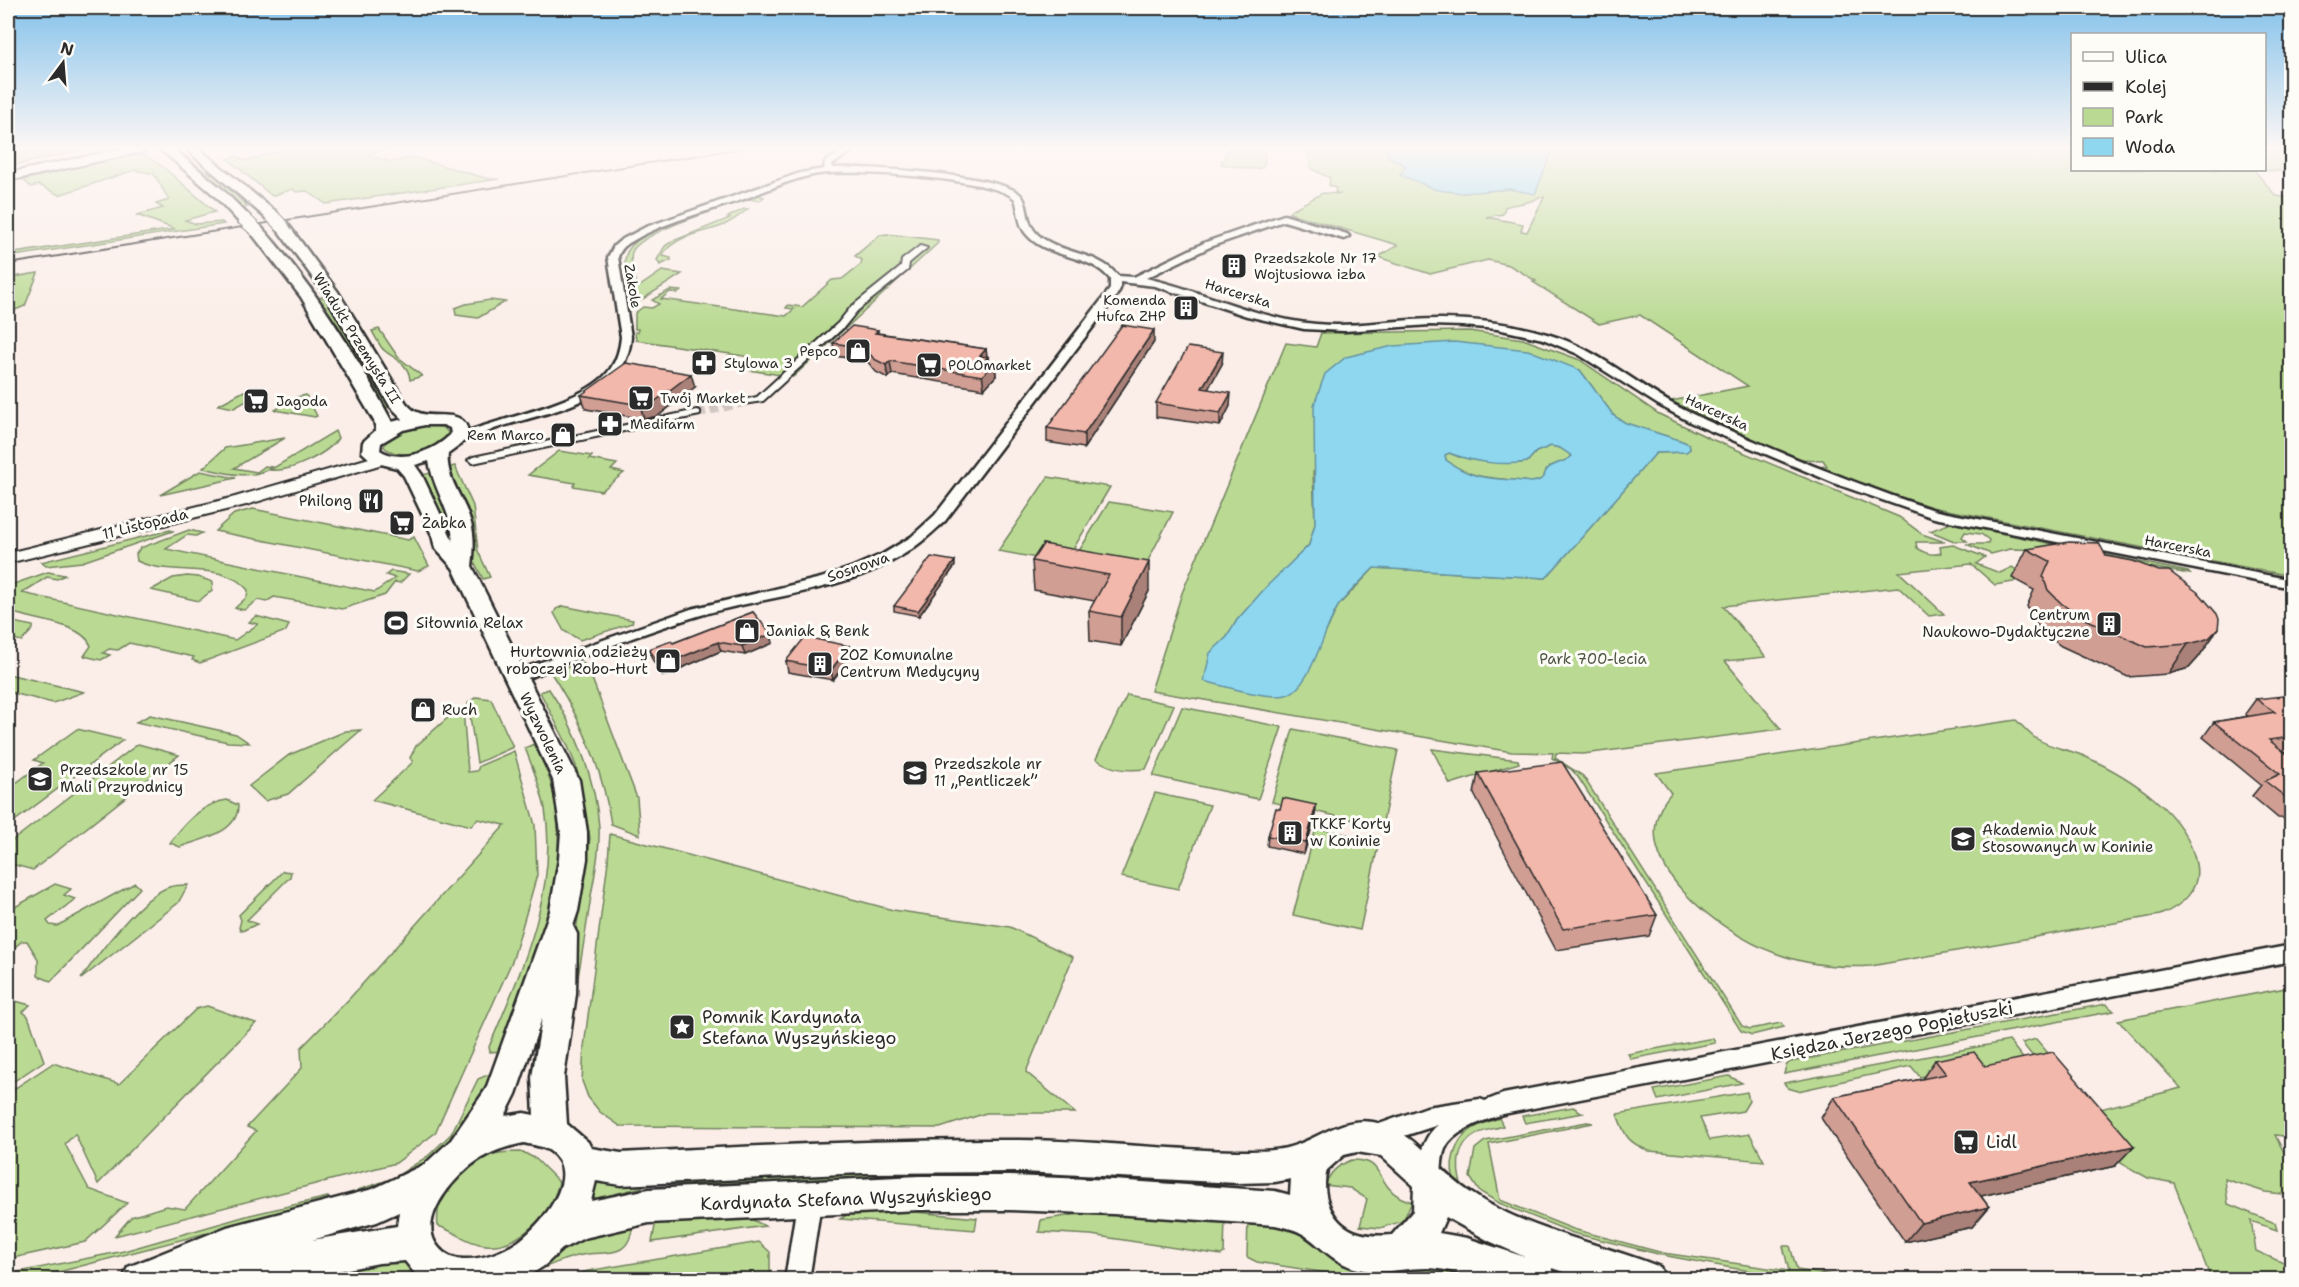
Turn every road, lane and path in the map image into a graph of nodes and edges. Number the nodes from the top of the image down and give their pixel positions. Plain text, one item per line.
1 (233, 208) edge
2 (264, 208) edge
3 (708, 208) edge
4 (1021, 208) edge
5 (1344, 236) dead end
6 (923, 248) dead end
7 (1115, 279) junction
8 (1137, 279) junction
9 (746, 402) tunnel mouth
10 (697, 413) tunnel mouth
11 (516, 417) junction
12 (425, 420) junction
13 (385, 432) junction
14 (456, 432) junction
15 (439, 452) junction
16 (383, 456) junction
17 (472, 460) dead end
18 (8, 558) edge
19 (462, 566) junction
20 (2292, 584) edge
21 (515, 677) junction
22 (564, 911) junction
23 (2292, 953) edge
24 (1492, 1108) junction
25 (551, 1132) junction
26 (1365, 1137) junction
27 (1325, 1148) junction
28 (579, 1162) junction
29 (451, 1163) junction
30 (1430, 1180) junction
31 (810, 1197) junction
32 (1319, 1224) junction
33 (555, 1234) junction
34 (1396, 1254) junction
35 (423, 1263) edge
36 (469, 1279) edge
37 (141, 1280) edge
38 (161, 1280) edge
39 (797, 1280) edge
40 (1539, 1280) edge
41 (1647, 1280) edge

1 - 13 main road, Wiadukt Przemysła II, bridge
2 - 12 main road, Wiadukt Przemysła II, bridge
3 - 11 street, Zakole
4 - 7 street, Zakole
5 - 8 street
6 - 9 street
7 - 8 street
7 - 21 street, Sosnowa
8 - 20 street, Harcerska
10 - 17 street
11 - 14 street, Zakole
11 - 14 street, Zakole
12 - 13 main road
12 - 14 main road
13 - 16 main road
14 - 15 main road
15 - 16 main road
15 - 19 main road, Wyzwolenia
16 - 18 street, 11 Listopada
16 - 19 main road, Wyzwolenia
19 - 21 main road, Wyzwolenia
21 - 22 main road, Wyzwolenia
22 - 25 main road, Wyzwolenia
22 - 29 main road, Wyzwolenia
23 - 24 street, Księdza Jerzego Popiełuszki
24 - 26 street, Księdza Jerzego Popiełuszki
24 - 30 street, Księdza Jerzego Popiełuszki
25 - 28 main road
25 - 29 main road
26 - 27 main road
26 - 30 main road
27 - 28 main road
27 - 32 main road
28 - 33 main road
29 - 35 main road
29 - 37 main road
30 - 34 main road
30 - 41 main road
31 - 32 main road, Kardynała Stefana Wyszyńskiego
31 - 33 main road, Kardynała Stefana Wyszyńskiego
31 - 39 street
32 - 34 main road
33 - 36 main road
34 - 40 main road
35 - 36 main road
35 - 38 main road

